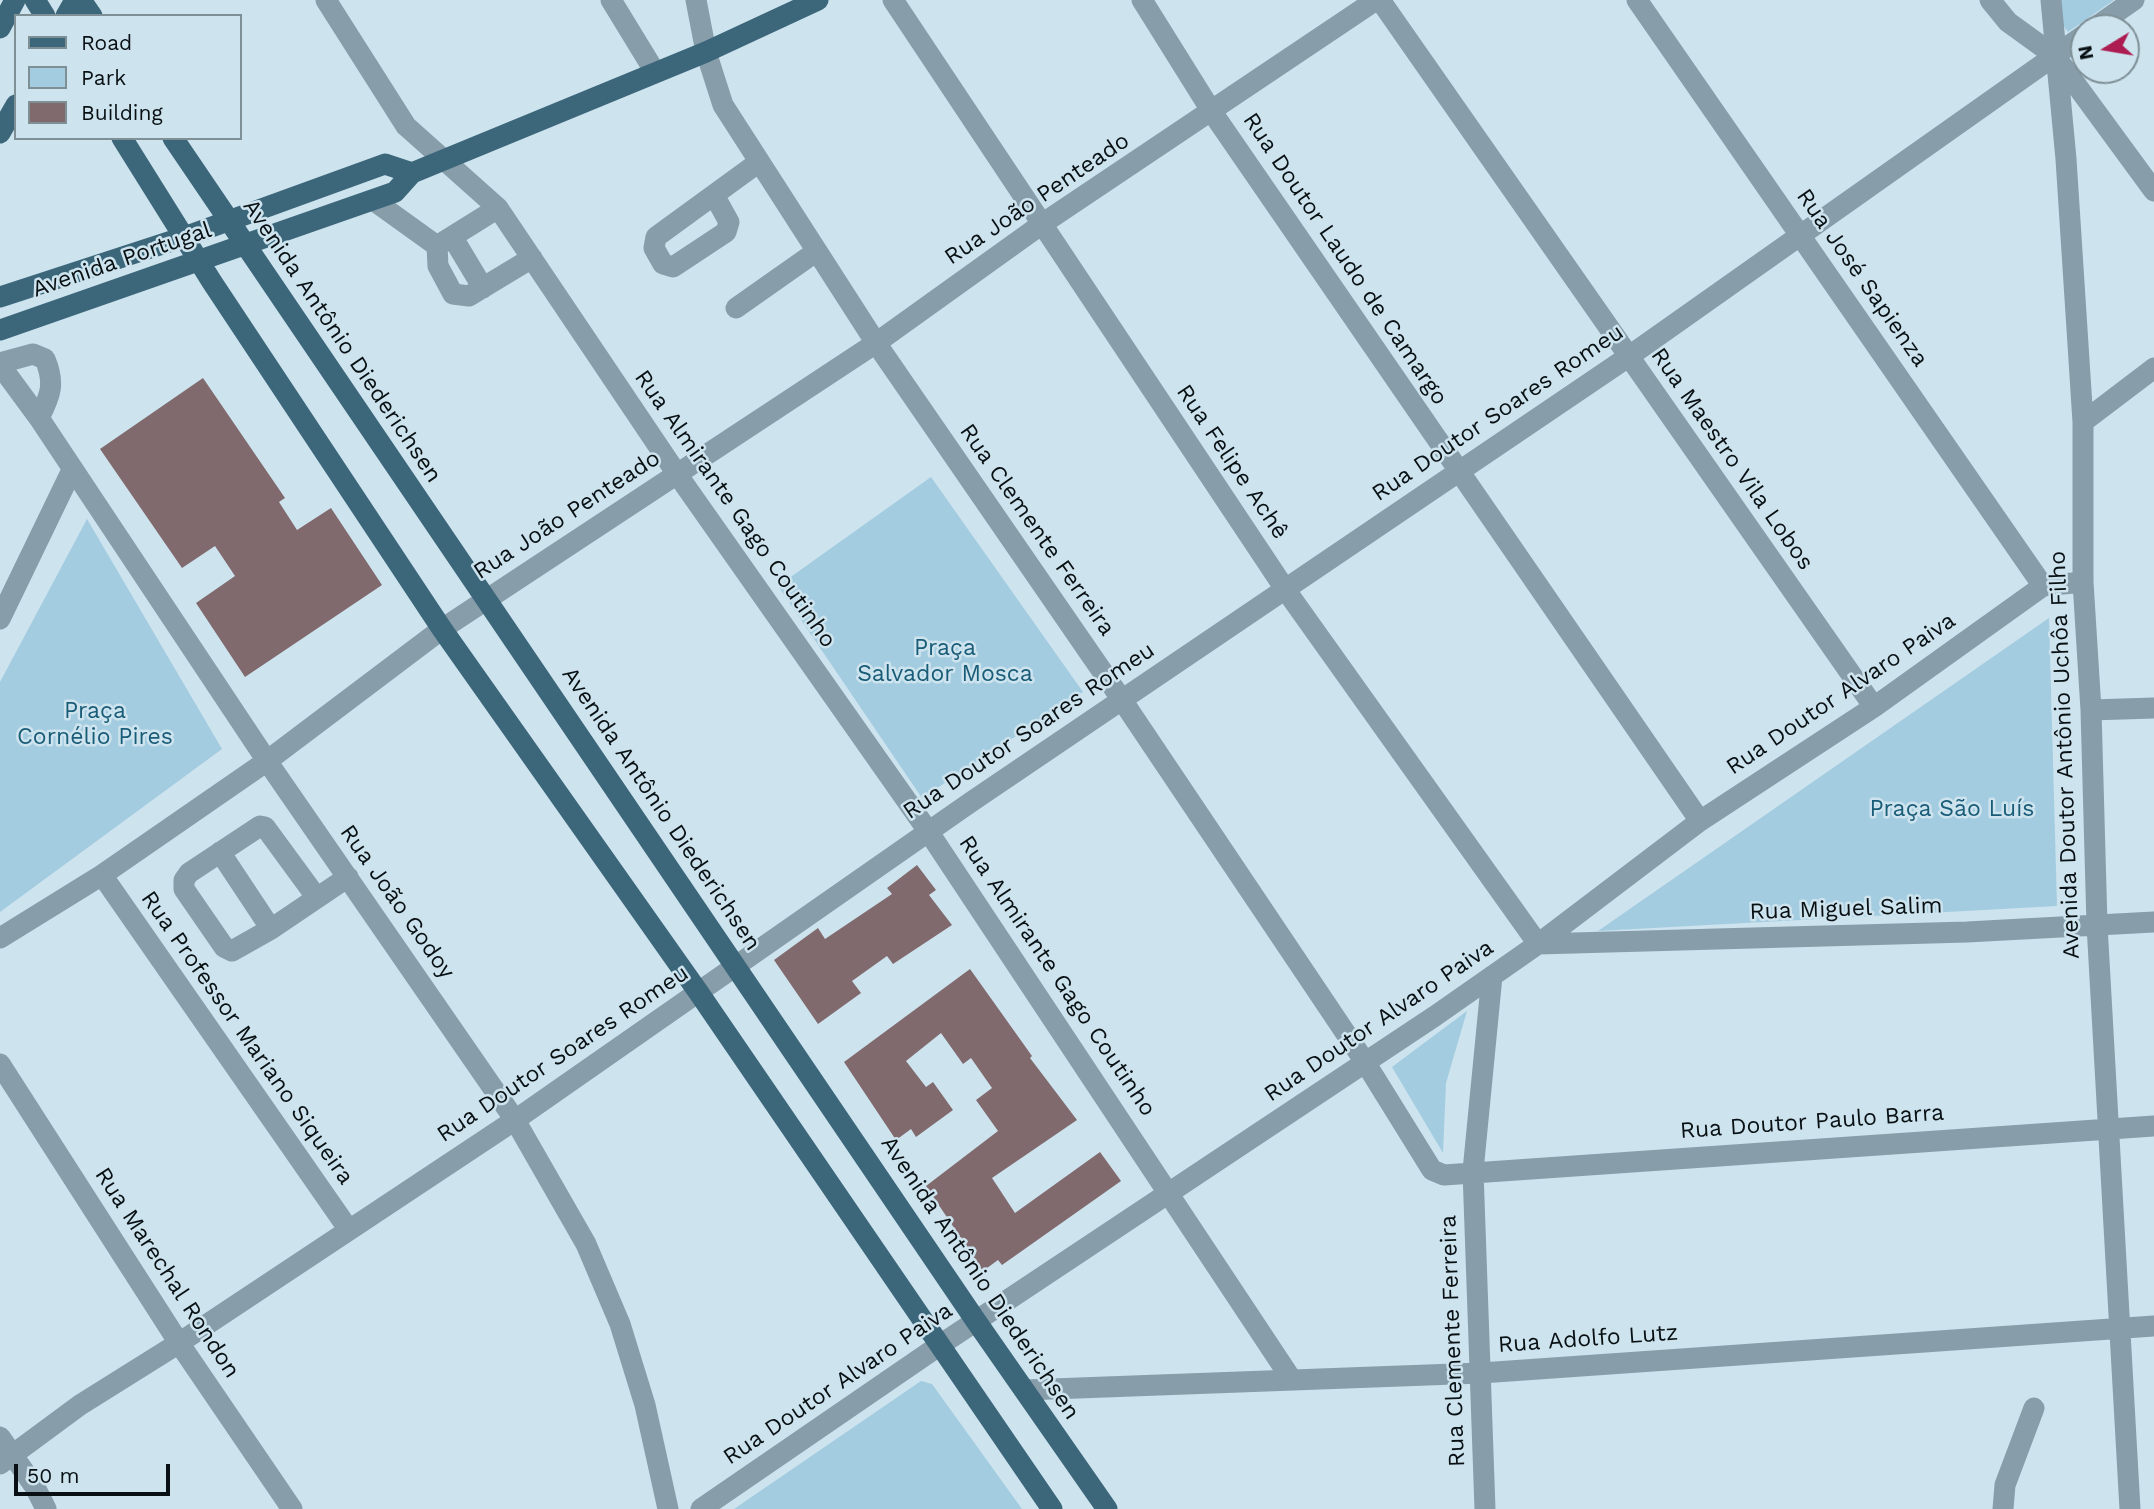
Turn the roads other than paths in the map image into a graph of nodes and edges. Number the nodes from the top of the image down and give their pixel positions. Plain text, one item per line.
1 (15, 0) edge
2 (326, 0) edge
3 (611, 0) edge
4 (696, 0) edge
5 (818, 0) edge
6 (893, 0) edge
7 (1142, 0) edge
8 (1378, 0) edge
9 (1637, 0) edge
10 (1990, 0) edge
11 (2051, 0) edge
12 (2134, 0) edge
13 (2114, 14) edge
14 (0, 28) edge
15 (2070, 45) edge
16 (706, 52) junction
17 (2055, 56) junction
18 (656, 72) junction
19 (14, 108) edge
20 (1212, 112) junction
21 (0, 133) edge
22 (123, 140) edge
23 (174, 140) edge
24 (446, 159) junction
25 (759, 162) junction
26 (412, 173) junction
27 (2154, 191) edge
28 (714, 195) dead end
29 (373, 200) junction
30 (498, 208) junction
31 (228, 222) junction
32 (1042, 224) junction
33 (1801, 235) junction
34 (184, 237) junction
35 (445, 242) junction
36 (244, 246) junction
37 (817, 251) junction
38 (532, 258) junction
39 (199, 261) junction
40 (0, 297) edge
41 (736, 308) dead end
42 (0, 330) edge
43 (876, 343) junction
44 (1628, 357) junction
45 (0, 364) edge
46 (2154, 368) edge
47 (39, 418) junction
48 (2083, 422) junction
49 (72, 470) junction
50 (1458, 471) junction
51 (677, 474) junction
52 (2083, 582) junction
53 (2043, 586) junction
54 (1285, 589) junction
55 (486, 599) junction
56 (0, 620) edge
57 (442, 629) junction
58 (1122, 700) junction
59 (1874, 707) junction
60 (2154, 708) edge
61 (2091, 710) junction
62 (267, 761) junction
63 (1700, 821) junction
64 (928, 831) junction
65 (220, 852) junction
66 (102, 875) junction
67 (348, 877) junction
68 (317, 898) junction
69 (2154, 922) edge
70 (2097, 925) junction
71 (271, 929) junction
72 (0, 938) edge
73 (1538, 944) junction
74 (737, 966) junction
75 (1492, 976) junction
76 (699, 993) junction
77 (1365, 1062) junction
78 (0, 1064) edge
79 (515, 1120) junction
80 (2154, 1126) edge
81 (2110, 1129) junction
82 (1473, 1171) junction
83 (1172, 1194) junction
84 (349, 1230) junction
85 (976, 1321) junction
86 (2154, 1326) edge
87 (2121, 1328) junction
88 (179, 1343) junction
89 (940, 1345) junction
90 (1481, 1373) junction
91 (1292, 1380) junction
92 (1025, 1390) junction
93 (2034, 1408) dead end
94 (4, 1452) edge
95 (46, 1509) edge
96 (292, 1509) edge
97 (298, 1509) edge
98 (668, 1509) edge
99 (701, 1509) edge
100 (1052, 1509) edge
101 (1107, 1509) edge
102 (1485, 1509) edge
103 (2003, 1509) edge
104 (2130, 1509) edge

1 - 14 main road
2 - 24 street, Rua Almirante Gago Coutinho
3 - 18 street
4 - 16 street
5 - 16 main road, Avenida Portugal
6 - 32 street, Rua Felipe Achê
7 - 20 street, Rua Doutor Laudo de Camargo
8 - 20 street, Rua João Penteado
8 - 44 street, Rua Maestro Vila Lobos
9 - 33 street, Rua José Sapienza
10 - 17 street
11 - 17 street, Avenida Doutor Antônio Uchôa Filho
12 - 13 street
15 - 17 street, Rua Doutor Soares Romeu
16 - 18 main road, Avenida Portugal
16 - 25 street, Rua Clemente Ferreira
17 - 27 street
17 - 33 street, Rua Doutor Soares Romeu
17 - 48 street, Avenida Doutor Antônio Uchôa Filho
18 - 24 main road, Avenida Portugal
19 - 21 main road
20 - 32 street, Rua João Penteado
20 - 50 street, Rua Doutor Laudo de Camargo
22 - 34 main road
23 - 31 main road, Avenida Antônio Diederichsen
24 - 26 main road, Avenida Portugal
24 - 30 street, Rua Almirante Gago Coutinho
25 - 28 street
25 - 37 street, Rua Clemente Ferreira
26 - 29 main road, Avenida Portugal
26 - 31 main road, Avenida Portugal
29 - 35 street
29 - 36 main road, Avenida Portugal
30 - 35 street
30 - 38 street, Rua Almirante Gago Coutinho
31 - 34 main road, Avenida Portugal
31 - 36 main road, Avenida Antônio Diederichsen
32 - 43 street, Rua João Penteado
32 - 54 street, Rua Felipe Achê
33 - 44 street, Rua Doutor Soares Romeu
33 - 53 street, Rua José Sapienza
34 - 39 main road
34 - 40 main road, Avenida Portugal
35 - 38 street
36 - 39 main road, Avenida Portugal
36 - 55 main road, Avenida Antônio Diederichsen
37 - 41 street
37 - 43 street, Rua Clemente Ferreira
38 - 51 street, Rua Almirante Gago Coutinho
39 - 42 main road, Avenida Portugal
39 - 57 main road
43 - 51 street, Rua João Penteado
43 - 58 street, Rua Clemente Ferreira
44 - 50 street, Rua Doutor Soares Romeu
44 - 59 street, Rua Maestro Vila Lobos
45 - 47 street, Rua João Godoy
45 - 47 street
46 - 48 street
47 - 49 street, Rua João Godoy
48 - 52 street, Avenida Doutor Antônio Uchôa Filho
49 - 56 street
49 - 62 street, Rua João Godoy
50 - 54 street, Rua Doutor Soares Romeu
50 - 63 street, Rua Doutor Laudo de Camargo
51 - 55 street, Rua João Penteado
51 - 64 street, Rua Almirante Gago Coutinho
52 - 53 street, Rua Doutor Alvaro Paiva
52 - 61 street, Avenida Doutor Antônio Uchôa Filho
53 - 59 street, Rua Doutor Alvaro Paiva
54 - 58 street, Rua Doutor Soares Romeu
54 - 73 street, Rua Felipe Achê
55 - 57 street, Rua João Penteado
55 - 74 main road, Avenida Antônio Diederichsen
57 - 62 street, Rua João Penteado
57 - 76 main road
58 - 64 street, Rua Doutor Soares Romeu
58 - 77 street, Rua Clemente Ferreira
59 - 63 street, Rua Doutor Alvaro Paiva
60 - 61 street
61 - 70 street, Avenida Doutor Antônio Uchôa Filho
62 - 66 street, Rua João Penteado
62 - 67 street, Rua João Godoy
63 - 73 street, Rua Doutor Alvaro Paiva
64 - 74 street, Rua Doutor Soares Romeu
64 - 83 street, Rua Almirante Gago Coutinho
65 - 68 street
65 - 71 street
65 - 71 street
66 - 72 street, Rua João Penteado
66 - 84 street, Rua Professor Mariano Siqueira
67 - 68 street
67 - 79 street, Rua João Godoy
68 - 71 street
69 - 70 street, Rua Miguel Salim
70 - 73 street, Rua Miguel Salim
70 - 81 street, Avenida Doutor Antônio Uchôa Filho
73 - 75 street, Rua Doutor Alvaro Paiva
74 - 76 street, Rua Doutor Soares Romeu
74 - 85 main road, Avenida Antônio Diederichsen
75 - 77 street, Rua Doutor Alvaro Paiva
75 - 82 street, Rua Clemente Ferreira
76 - 79 street, Rua Doutor Soares Romeu
76 - 89 main road
77 - 82 street, Rua Clemente Ferreira
77 - 83 street, Rua Doutor Alvaro Paiva
78 - 88 street, Rua Marechal Rondon
79 - 84 street, Rua Doutor Soares Romeu
79 - 98 street, Rua João Godoy
80 - 81 street, Rua Doutor Paulo Barra
81 - 82 street, Rua Doutor Paulo Barra
81 - 87 street, Avenida Doutor Antônio Uchôa Filho
82 - 90 street, Rua Clemente Ferreira
83 - 85 street, Rua Doutor Alvaro Paiva
83 - 91 street, Rua Almirante Gago Coutinho
84 - 88 street, Rua Doutor Soares Romeu
85 - 89 street, Rua Doutor Alvaro Paiva
85 - 92 main road, Avenida Antônio Diederichsen
86 - 87 street, Rua Adolfo Lutz
87 - 90 street, Rua Adolfo Lutz
87 - 104 street, Avenida Doutor Antônio Uchôa Filho
88 - 94 street, Rua Doutor Soares Romeu
88 - 96 street, Rua Marechal Rondon
89 - 99 street, Rua Doutor Alvaro Paiva
89 - 100 main road
90 - 91 street, Rua Adolfo Lutz
90 - 102 street, Rua Clemente Ferreira
91 - 92 street, Rua Adolfo Lutz
92 - 101 main road, Avenida Antônio Diederichsen
93 - 103 street
94 - 95 street
96 - 97 street

